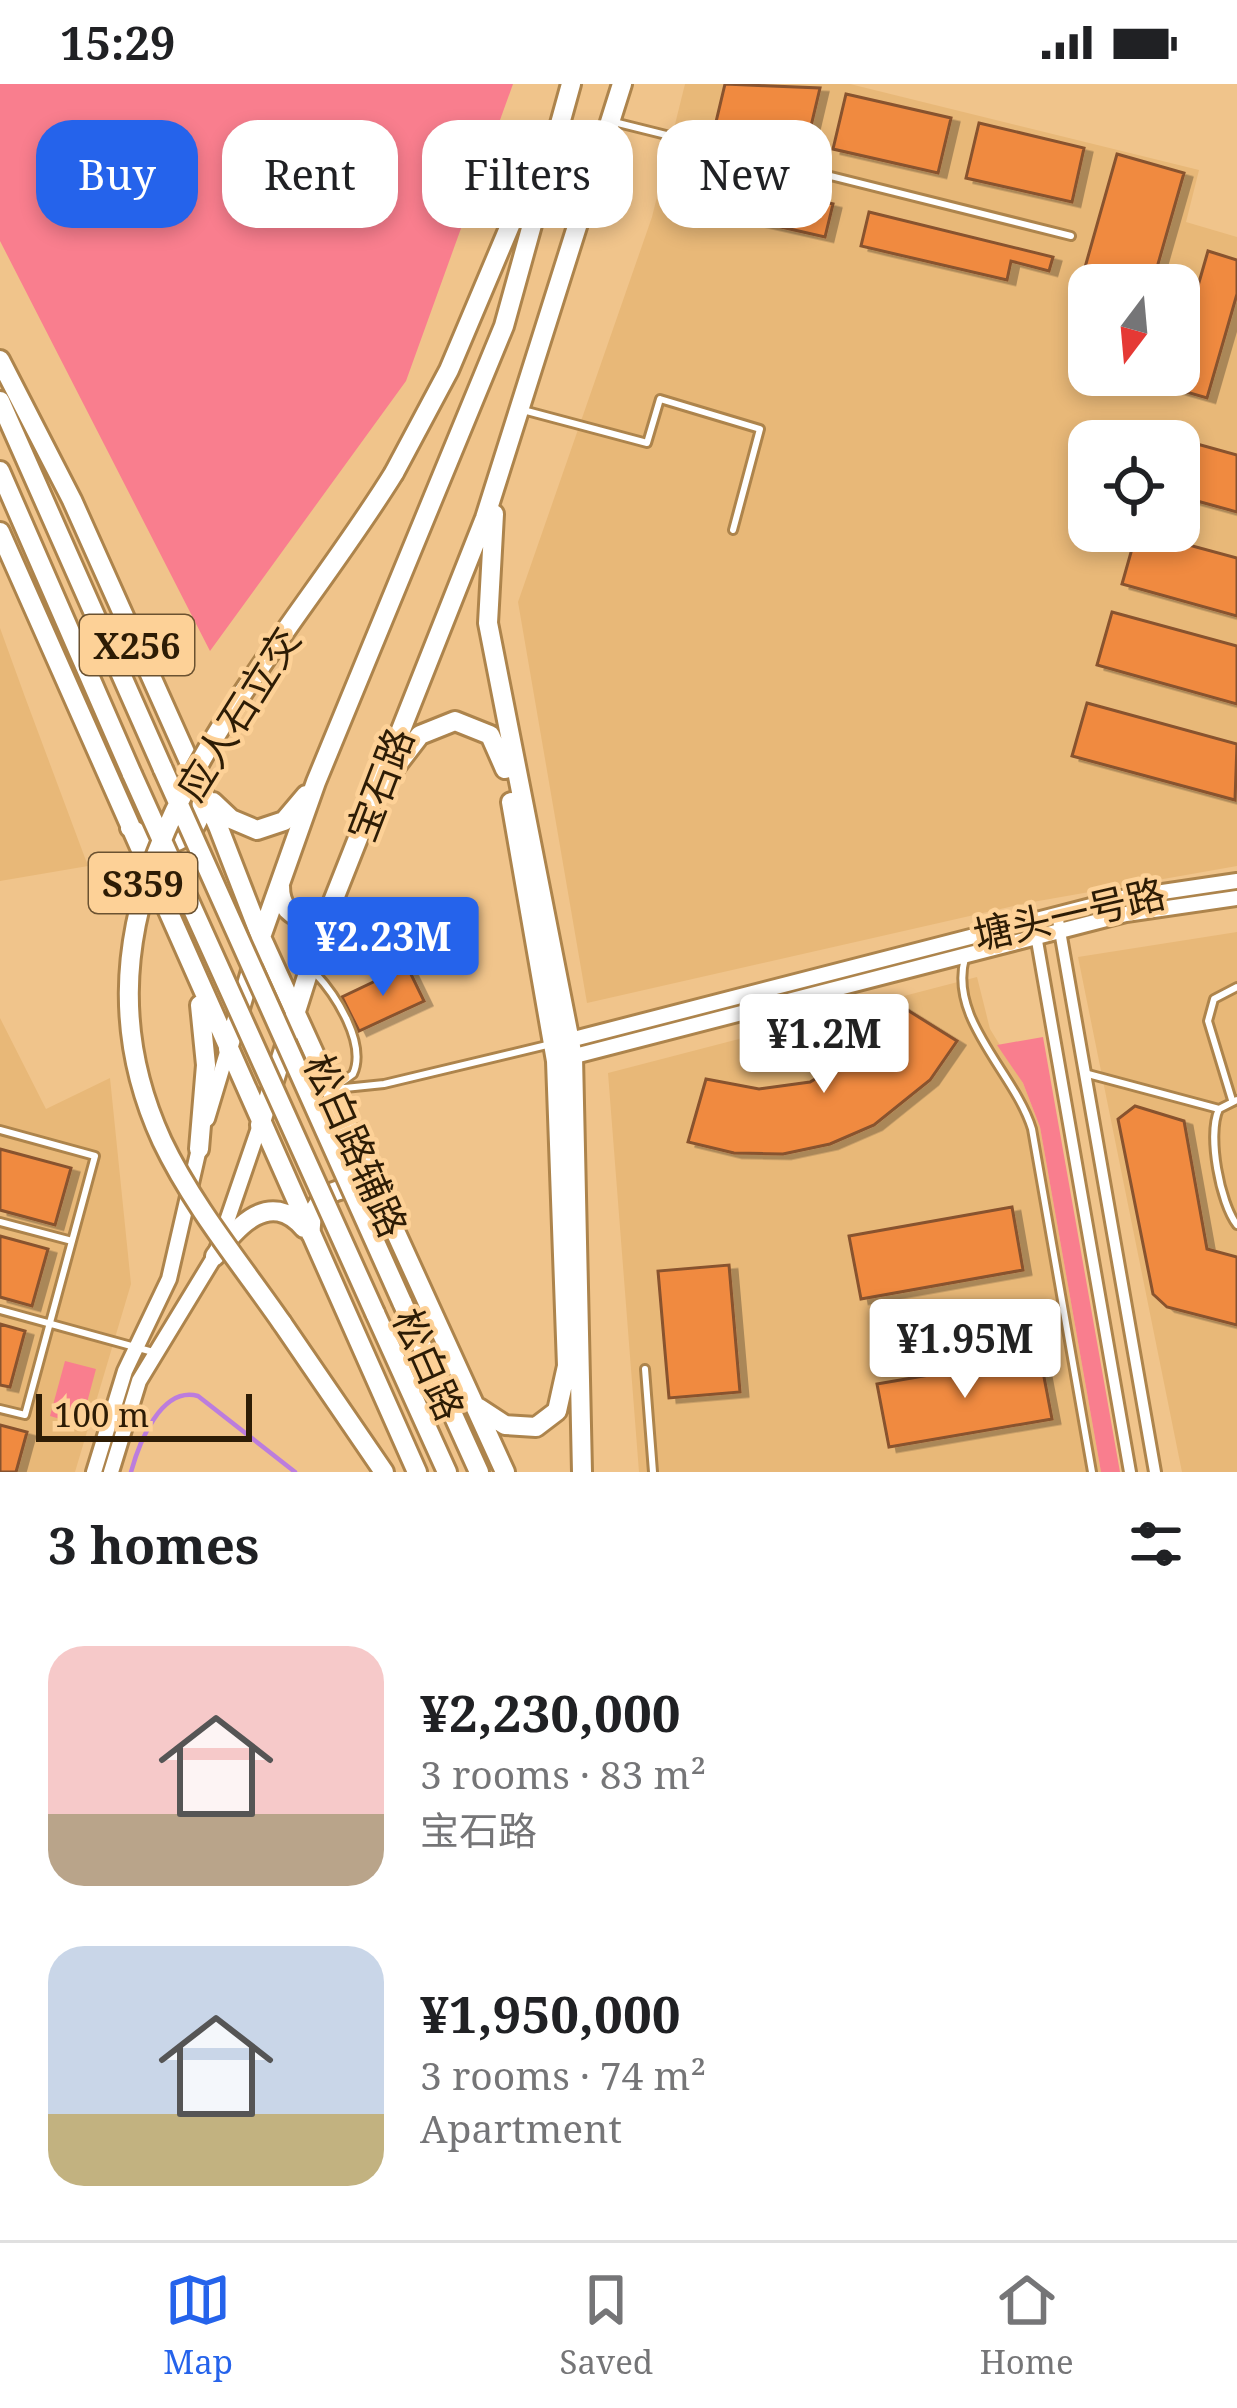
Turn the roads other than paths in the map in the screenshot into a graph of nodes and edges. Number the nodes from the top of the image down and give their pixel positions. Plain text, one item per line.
1 (571, 84) edge
2 (622, 84) edge
3 (611, 120) edge
4 (633, 126) edge
5 (577, 228) edge
6 (1072, 236) dead end
7 (0, 360) edge
8 (0, 401) edge
9 (519, 409) junction
10 (503, 461) junction
11 (0, 471) edge
12 (733, 530) dead end
13 (0, 532) edge
14 (316, 782) junction
15 (202, 790) junction
16 (370, 809) junction
17 (124, 820) junction
18 (280, 881) junction
19 (1237, 881) edge
20 (1237, 898) edge
21 (333, 903) junction
22 (1057, 914) junction
23 (1034, 920) junction
24 (1060, 931) junction
25 (1036, 936) junction
26 (260, 937) junction
27 (966, 954) junction
28 (309, 968) junction
29 (197, 983) junction
30 (1237, 987) edge
31 (296, 1010) junction
32 (228, 1049) junction
33 (564, 1050) junction
34 (1084, 1073) junction
35 (332, 1089) junction
36 (1234, 1100) edge
37 (1219, 1109) junction
38 (260, 1125) junction
39 (0, 1130) edge
40 (199, 1149) junction
41 (386, 1208) junction
42 (0, 1222) edge
43 (1237, 1225) edge
44 (312, 1239) junction
45 (72, 1241) junction
46 (215, 1256) junction
47 (0, 1310) edge
48 (50, 1324) junction
49 (137, 1348) junction
50 (158, 1353) junction
51 (645, 1369) dead end
52 (474, 1402) junction
53 (0, 1409) edge
54 (94, 1472) edge
55 (111, 1472) edge
56 (384, 1472) edge
57 (417, 1472) edge
58 (447, 1472) edge
59 (479, 1472) edge
60 (505, 1472) edge
61 (582, 1472) edge
62 (653, 1472) edge
63 (1092, 1472) edge
64 (1130, 1472) edge
65 (1154, 1472) edge

1 - 14 main road, 宝石路 / S359
1 - 56 main road, 应人石立交 / S359, bridge
2 - 3 main road, 宝石路
4 - 6 lane
5 - 9 main road, 宝石路
7 - 15 main road, 松白路辅路 / X256
8 - 59 main road, 松白路 / X256, bridge
9 - 10 main road, 宝石路
9 - 12 lane
10 - 16 main road, 宝石路
10 - 33 main road
11 - 58 main road, 松白路 / X256, bridge
13 - 17 main road, 松白路辅路 / X256
14 - 15 main road
14 - 18 main road, 宝石路 / S359
15 - 17 main road
15 - 26 main road, 松白路辅路 / X256
16 - 21 main road, 宝石路
16 - 33 main road
17 - 29 main road, 松白路辅路 / X256
18 - 21 main road
18 - 26 main road, 宝石路 / S359
19 - 22 street, 塘头一号路
20 - 24 street, 塘头一号路
21 - 28 main road, 宝石路
22 - 23 street, 塘头一号路
22 - 24 street
23 - 25 street
23 - 33 street, 塘头一号路
24 - 25 street, 塘头一号路
24 - 34 street
25 - 27 street, 塘头一号路
25 - 64 street
26 - 31 main road, 松白路辅路 / X256
26 - 32 main road, 宝石路 / S359
27 - 33 street, 塘头一号路
27 - 63 lane
28 - 31 main road, 宝石路
28 - 35 lane
29 - 32 main road, 松白路辅路 / X256
29 - 40 main road
30 - 36 lane
31 - 35 main road, 松白路辅路
31 - 38 main road, 宝石路
32 - 38 main road, 松白路辅路
32 - 40 street, 宝石路
33 - 35 lane
33 - 52 main road
33 - 61 main road
34 - 37 lane
34 - 65 street
35 - 41 main road, 松白路辅路
36 - 37 lane
37 - 43 lane
38 - 44 main road, 松白路辅路
38 - 46 street, 宝石路
39 - 45 lane
40 - 49 street, 宝石路
41 - 44 main road
41 - 52 main road, 松白路辅路
42 - 45 lane
44 - 46 main road
44 - 57 main road, 松白路辅路
45 - 48 lane
46 - 50 street, 宝石路
47 - 48 lane
48 - 49 lane
48 - 53 lane
49 - 50 lane
49 - 54 street, 宝石路
50 - 55 street, 宝石路
51 - 62 lane
52 - 60 main road, 松白路辅路

